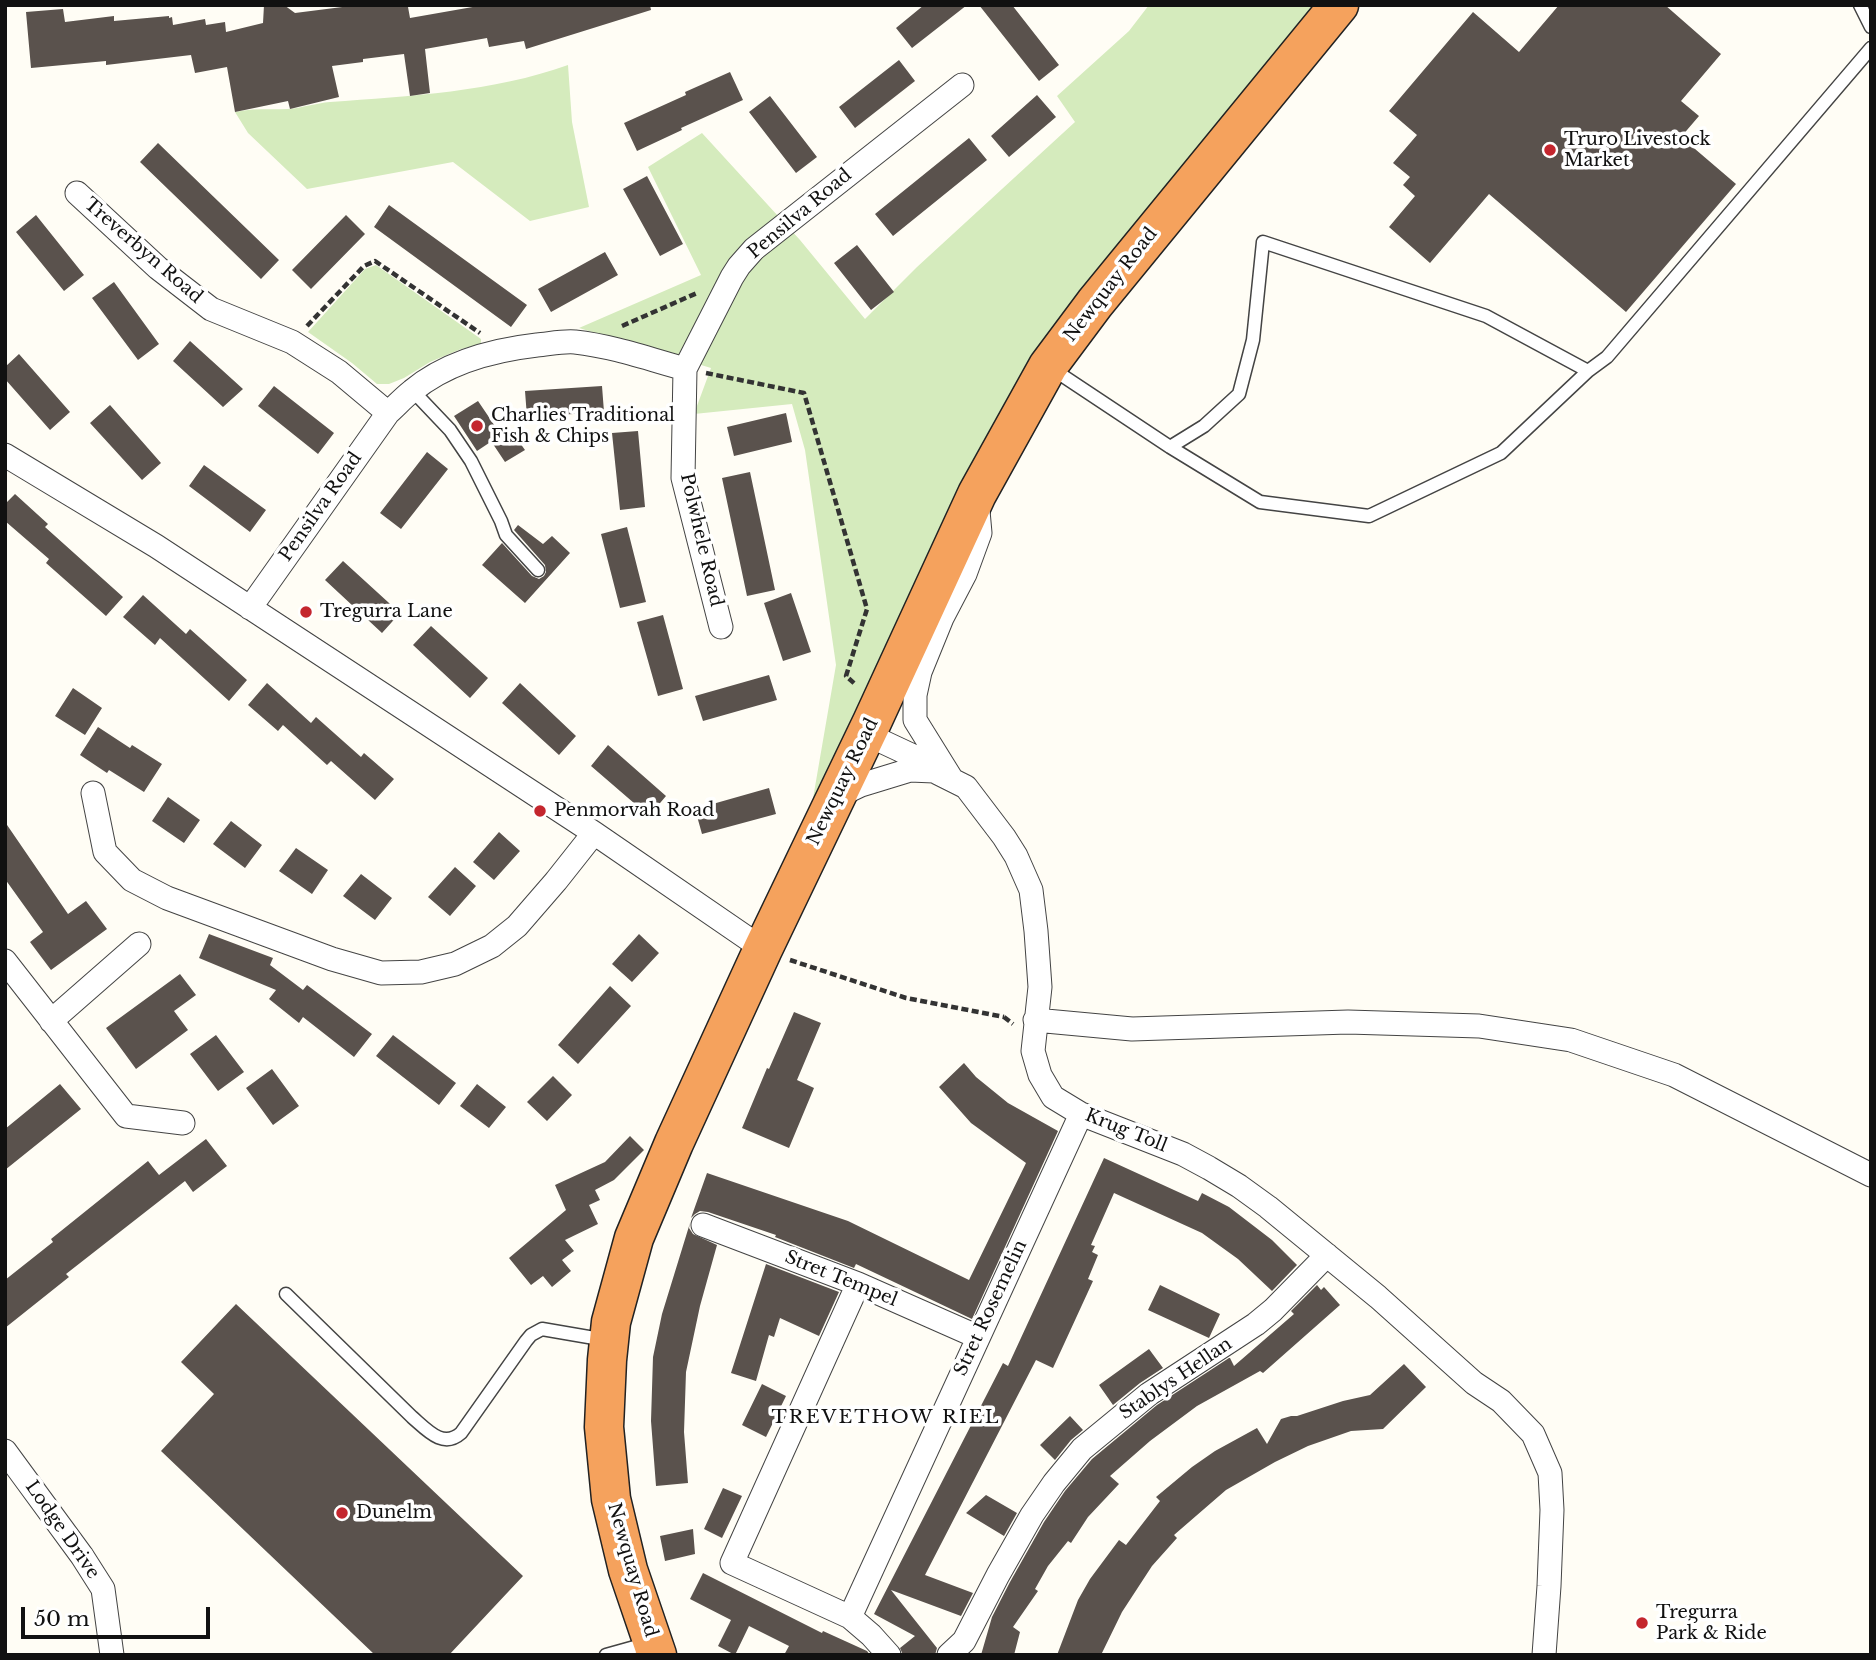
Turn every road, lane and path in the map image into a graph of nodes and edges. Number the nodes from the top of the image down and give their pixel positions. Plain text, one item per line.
1 (1339, 5) edge
2 (1860, 5) edge
3 (1871, 27) edge
4 (1871, 48) edge
5 (962, 85) dead end
6 (77, 193) dead end
7 (732, 277) junction
8 (292, 342) junction
9 (571, 342) junction
10 (493, 352) junction
11 (1048, 366) junction
12 (685, 369) junction
13 (1588, 371) junction
14 (412, 390) junction
15 (388, 413) junction
16 (1170, 447) junction
17 (5, 454) edge
18 (977, 494) junction
19 (538, 570) dead end
20 (250, 608) junction
21 (721, 627) dead end
22 (873, 721) junction
23 (926, 740) junction
24 (942, 775) junction
25 (93, 793) dead end
26 (836, 797) junction
27 (594, 833) junction
28 (139, 944) dead end
29 (763, 949) junction
30 (5, 961) edge
31 (1035, 1020) junction
32 (51, 1021) junction
33 (1081, 1114) junction
34 (183, 1123) dead end
35 (1871, 1175) edge
36 (703, 1225) dead end
37 (1327, 1255) junction
38 (858, 1284) junction
39 (286, 1294) dead end
40 (978, 1337) junction
41 (609, 1341) junction
42 (5, 1451) edge
43 (850, 1617) junction
44 (654, 1648) edge
45 (112, 1655) edge
46 (606, 1655) edge
47 (889, 1655) edge
48 (949, 1655) edge
49 (1545, 1655) edge

1 - 11 highway, Newquay Road
2 - 3 lane
4 - 13 lane
5 - 7 street, Pensilva Road
6 - 8 street, Treverbyn Road
7 - 9 path
7 - 12 street, Pensilva Road
8 - 10 path
8 - 15 street, Treverbyn Road
9 - 10 street, Pensilva Road
9 - 12 street, Pensilva Road
10 - 14 street, Pensilva Road
11 - 16 lane
11 - 18 highway, Newquay Road
12 - 21 street, Polwhele Road
12 - 22 path
13 - 16 lane
13 - 16 lane
14 - 15 street, Pensilva Road
14 - 19 lane
15 - 20 street, Pensilva Road
17 - 20 street
18 - 22 highway, Newquay Road
18 - 23 street
20 - 27 street
22 - 23 street
22 - 24 street
22 - 26 highway, Newquay Road
23 - 24 street
24 - 26 street
24 - 31 street, Krug Toll
25 - 27 street
26 - 29 highway, Newquay Road
27 - 29 street
28 - 32 street
29 - 31 path
29 - 41 highway, Newquay Road
30 - 32 street
31 - 33 street, Krug Toll
31 - 35 street
32 - 34 street
33 - 37 street, Krug Toll
33 - 40 street, Stret Rosemelin
36 - 38 street, Stret Tempel
37 - 48 street, Stablys Hellan
37 - 49 street, Krug Toll
38 - 40 street, Stret Tempel
38 - 43 street
39 - 41 lane
40 - 43 street, Stret Rosemelin
41 - 44 highway, Newquay Road
42 - 45 street, Lodge Drive
43 - 47 street
44 - 46 lane

